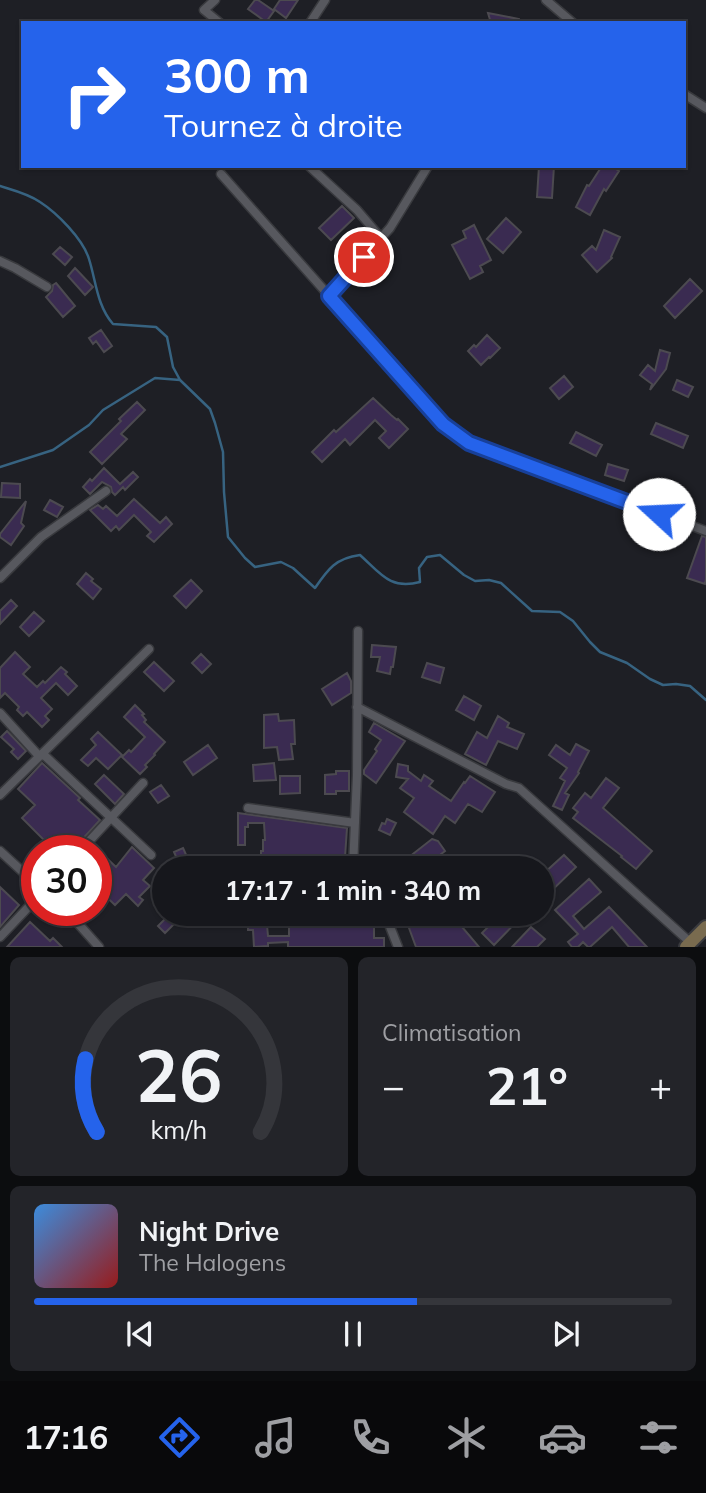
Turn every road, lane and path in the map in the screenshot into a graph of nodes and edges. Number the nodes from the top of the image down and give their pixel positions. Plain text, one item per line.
1 (215, 0) edge
2 (325, 0) edge
3 (546, 0) edge
4 (218, 21) edge
5 (311, 21) edge
6 (567, 21) edge
7 (686, 95) edge
8 (706, 108) edge
9 (311, 168) edge
10 (427, 168) edge
11 (221, 174) dead end
12 (381, 238) junction
13 (0, 261) edge
14 (47, 287) dead end
15 (329, 296) junction
16 (106, 491) dead end
17 (706, 531) edge
18 (0, 578) edge
19 (358, 631) dead end
20 (149, 649) dead end
21 (357, 707) junction
22 (0, 713) edge
23 (39, 756) junction
24 (143, 783) dead end
25 (0, 795) edge
26 (248, 808) dead end
27 (111, 818) junction
28 (355, 823) junction
29 (95, 835) edge
30 (0, 851) edge
31 (151, 855) dead end
32 (354, 856) edge
33 (21, 870) edge
34 (21, 915) edge
35 (80, 926) edge
36 (390, 926) edge
37 (706, 927) edge
38 (0, 937) edge
39 (688, 945) edge
40 (99, 947) edge
41 (398, 947) edge

1 - 4 street
2 - 5 street
3 - 6 street
7 - 8 street
9 - 12 street
10 - 12 street
11 - 15 street
12 - 15 street
13 - 14 street
15 - 17 street
16 - 18 street
19 - 21 street
20 - 23 street
21 - 28 street
21 - 39 street
22 - 23 street
23 - 25 street
23 - 27 street
24 - 27 street
26 - 28 street
27 - 29 street
27 - 31 street
28 - 32 street
30 - 33 street
34 - 38 street
35 - 40 street
36 - 41 street
37 - 39 street

